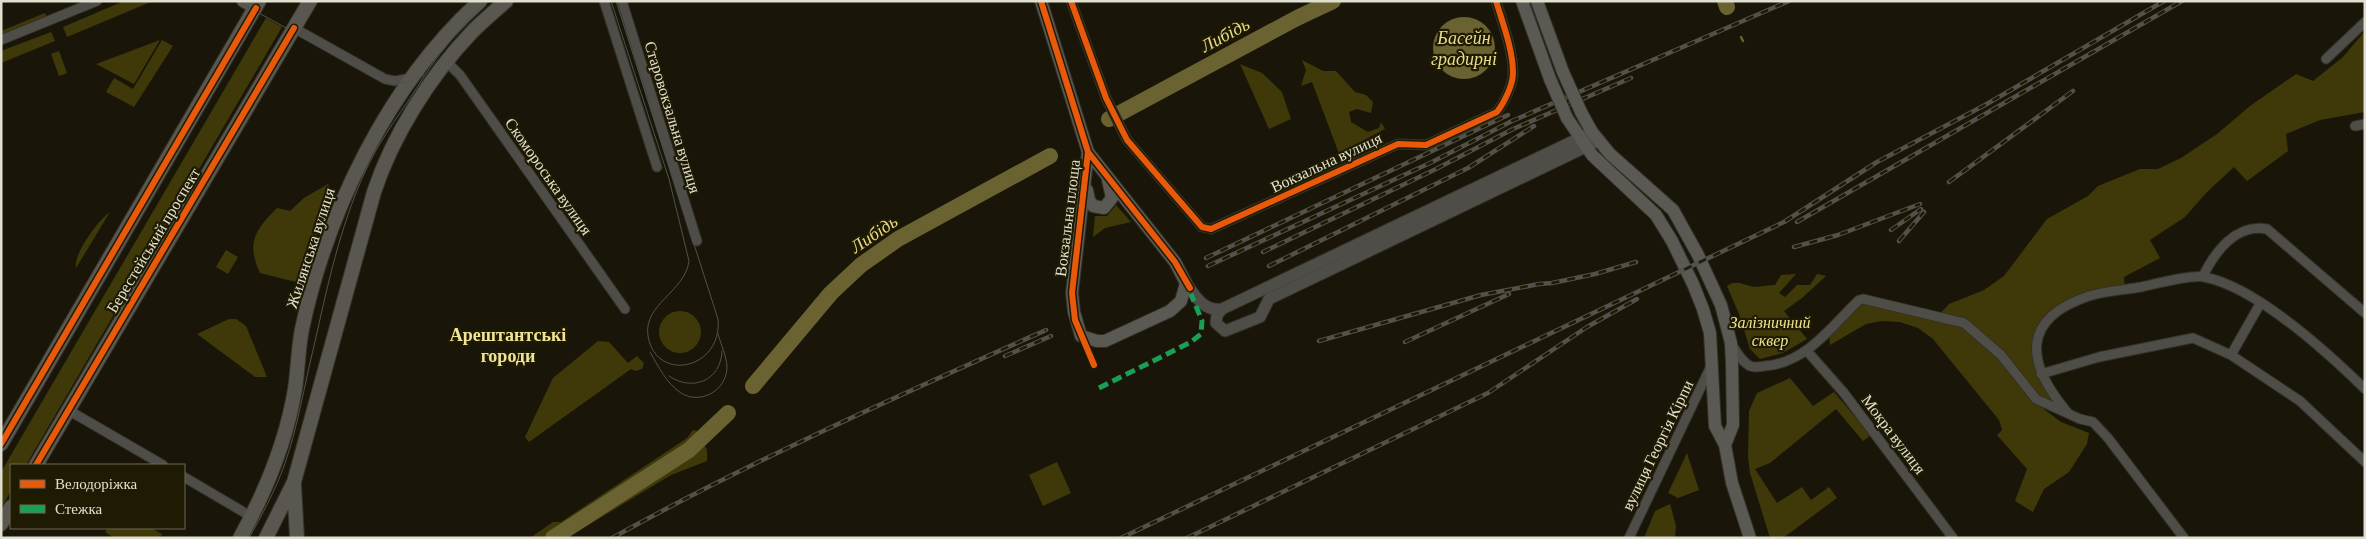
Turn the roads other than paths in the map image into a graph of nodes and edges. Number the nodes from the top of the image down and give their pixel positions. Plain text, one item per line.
1 (97, 1) edge
2 (310, 1) edge
3 (480, 1) edge
4 (506, 1) edge
5 (604, 1) edge
6 (622, 1) edge
7 (1041, 1) edge
8 (1071, 1) edge
9 (1496, 1) edge
10 (1522, 1) edge
11 (1537, 1) edge
12 (253, 3) edge
13 (2365, 22) edge
14 (294, 28) junction
15 (1, 40) edge
16 (2326, 60) dead end
17 (446, 62) junction
18 (414, 77) junction
19 (2365, 124) edge
20 (2355, 126) dead end
21 (1595, 136) junction
22 (1582, 143) junction
23 (1088, 152) junction
24 (657, 167) dead end
25 (1106, 175) junction
26 (1086, 186) junction
27 (697, 241) dead end
28 (2203, 276) junction
29 (1188, 285) junction
30 (1250, 296) junction
31 (2260, 304) junction
32 (1265, 306) junction
33 (625, 309) dead end
34 (1222, 309) junction
35 (2365, 313) edge
36 (1731, 343) junction
37 (1807, 351) junction
38 (2231, 355) junction
39 (1712, 366) junction
40 (2041, 374) junction
41 (2365, 389) edge
42 (68, 410) junction
43 (2069, 414) junction
44 (1, 444) edge
45 (1725, 445) junction
46 (2365, 462) edge
47 (37, 464) edge
48 (161, 464) edge
49 (185, 478) edge
50 (294, 482) junction
51 (10, 509) edge
52 (252, 517) junction
53 (1, 524) edge
54 (240, 538) edge
55 (266, 538) edge
56 (297, 538) edge
57 (1629, 538) edge
58 (1750, 538) edge
59 (1953, 538) edge
60 (2184, 538) edge

1 - 15 street
2 - 14 main road, Берестейський проспект
3 - 18 main road, Жилянська вулиця
4 - 17 main road
5 - 24 street, Старовокзальна вулиця
6 - 27 street, Старовокзальна вулиця
7 - 23 main road
8 - 9 street, Вокзальна вулиця
10 - 22 main road, bridge
11 - 21 main road, bridge
12 - 44 main road, Берестейський проспект
13 - 16 street
14 - 18 street
14 - 42 main road, Берестейський проспект
17 - 33 street, Скомороська вулиця
17 - 50 main road
18 - 52 main road, Жилянська вулиця
19 - 20 street
21 - 22 street
21 - 36 main road
22 - 30 street
22 - 32 street
22 - 39 main road
23 - 25 main road, Вокзальна площа
23 - 26 main road, Вокзальна площа
25 - 26 main road
25 - 29 main road, Вокзальна площа
26 - 29 main road, Вокзальна площа
28 - 31 street
28 - 35 street
28 - 40 street
29 - 34 street
30 - 32 street
30 - 34 street
31 - 38 street
31 - 41 street
32 - 34 street
36 - 37 street
36 - 45 main road
37 - 43 street
37 - 59 street, Мокра вулиця
38 - 40 street
38 - 46 street
39 - 45 main road
39 - 57 street, вулиця Георгія Кірпи
40 - 43 street
42 - 47 main road, Берестейський проспект
42 - 48 street
43 - 60 street
45 - 58 main road
49 - 52 street
50 - 55 main road
50 - 56 main road
51 - 53 main road
52 - 54 main road, Жилянська вулиця

